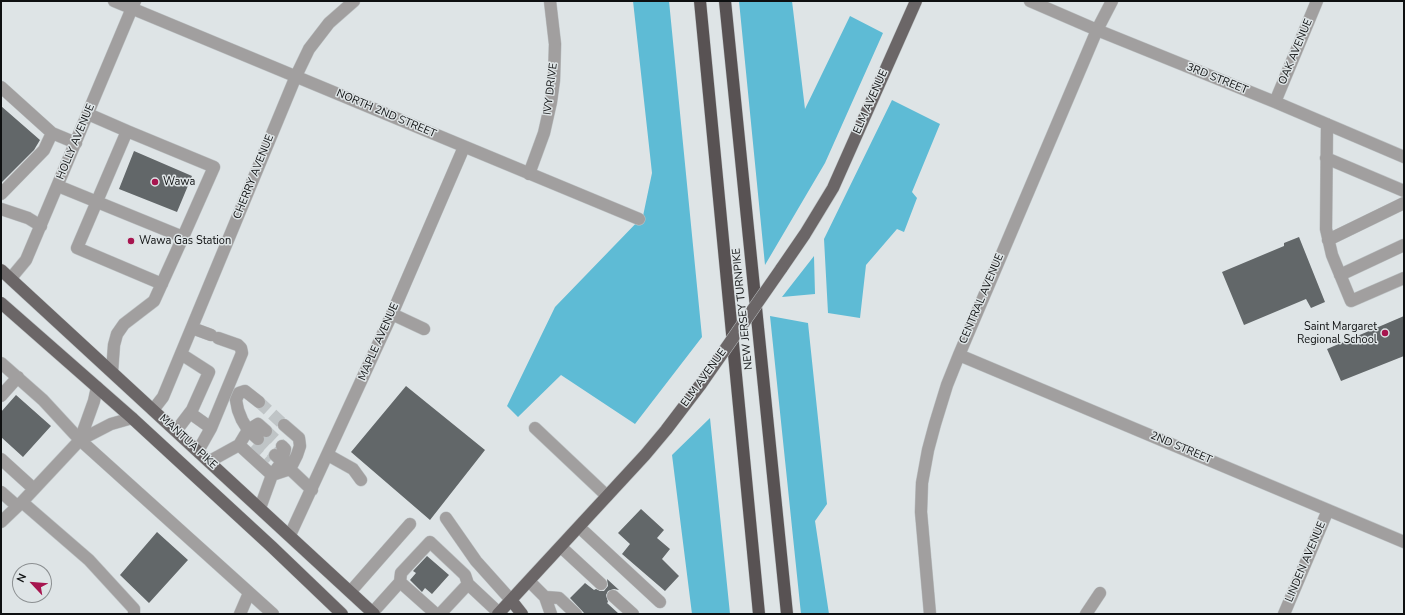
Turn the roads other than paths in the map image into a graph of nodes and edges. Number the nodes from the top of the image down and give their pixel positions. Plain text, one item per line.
1 (114, 1) edge
2 (354, 1) edge
3 (550, 1) edge
4 (700, 1) edge
5 (725, 1) edge
6 (916, 1) edge
7 (1030, 1) edge
8 (1112, 1) edge
9 (1317, 1) edge
10 (134, 5) edge
11 (1097, 30) junction
12 (296, 76) junction
13 (1, 88) edge
14 (1275, 102) junction
15 (88, 114) junction
16 (1327, 124) junction
17 (127, 131) junction
18 (52, 134) junction
19 (76, 143) junction
20 (464, 147) junction
21 (1404, 157) edge
22 (1326, 158) junction
23 (529, 174) junction
24 (58, 186) junction
25 (1404, 191) edge
26 (1, 194) edge
27 (97, 202) junction
28 (1404, 203) edge
29 (1, 209) edge
30 (639, 219) dead end
31 (41, 226) junction
32 (183, 237) junction
33 (1328, 240) junction
34 (1404, 245) edge
35 (1, 270) edge
36 (1340, 275) junction
37 (11, 278) junction
38 (1404, 278) edge
39 (162, 284) junction
40 (1, 303) edge
41 (392, 314) junction
42 (192, 328) junction
43 (424, 329) dead end
44 (181, 354) junction
45 (959, 355) junction
46 (1, 363) edge
47 (112, 372) junction
48 (18, 377) junction
49 (97, 387) junction
50 (1, 396) edge
51 (259, 402) tunnel mouth
52 (153, 410) junction
53 (190, 413) junction
54 (132, 418) junction
55 (284, 425) tunnel mouth
56 (211, 428) junction
57 (535, 428) dead end
58 (176, 431) junction
59 (250, 438) junction
60 (80, 440) junction
61 (198, 451) junction
62 (328, 455) junction
63 (1, 459) edge
64 (210, 462) junction
65 (278, 463) junction
66 (362, 480) dead end
67 (34, 489) junction
68 (312, 490) junction
69 (1, 492) edge
70 (607, 496) junction
71 (20, 504) junction
72 (260, 508) junction
73 (1328, 510) junction
74 (446, 518) dead end
75 (1, 522) edge
76 (410, 524) dead end
77 (579, 527) junction
78 (290, 535) junction
79 (1404, 542) edge
80 (561, 547) junction
81 (529, 581) junction
82 (400, 582) junction
83 (468, 584) junction
84 (601, 584) dead end
85 (351, 591) junction
86 (249, 593) junction
87 (1100, 593) dead end
88 (613, 596) dead end
89 (545, 597) junction
90 (511, 600) junction
91 (660, 602) dead end
92 (373, 613) edge
93 (498, 613) edge
94 (134, 614) edge
95 (240, 614) edge
96 (272, 614) edge
97 (342, 614) edge
98 (436, 614) edge
99 (440, 614) edge
100 (522, 614) edge
101 (551, 614) edge
102 (576, 614) edge
103 (633, 614) edge
104 (760, 614) edge
105 (787, 614) edge
106 (930, 614) edge
107 (1086, 614) edge
108 (1284, 614) edge

1 - 10 street
2 - 12 street, CHERRY AVENUE
3 - 23 street, IVY DRIVE
4 - 104 highway, NEW JERSEY TURNPIKE
5 - 105 highway, NEW JERSEY TURNPIKE
6 - 70 main road, ELM AVENUE, bridge
7 - 11 street, 3RD STREET
8 - 11 street, CENTRAL AVENUE
9 - 14 street, OAK AVENUE
10 - 12 street, NORTH 2ND STREET
10 - 15 street, HOLLY AVENUE
11 - 14 street, 3RD STREET
11 - 45 street, CENTRAL AVENUE
12 - 20 street, NORTH 2ND STREET
12 - 42 street, CHERRY AVENUE
13 - 18 street
14 - 16 street, 3RD STREET
15 - 17 street
15 - 19 street, HOLLY AVENUE
16 - 21 street, 3RD STREET
16 - 22 street
17 - 27 street
17 - 32 street
18 - 19 street
18 - 26 street
19 - 24 street, HOLLY AVENUE
20 - 23 street, NORTH 2ND STREET
20 - 41 street, MAPLE AVENUE
22 - 25 street
22 - 33 street
23 - 30 street, NORTH 2ND STREET
24 - 27 street
24 - 31 street, HOLLY AVENUE
27 - 32 street
27 - 39 street
28 - 33 street
29 - 31 street
31 - 37 street, HOLLY AVENUE
32 - 39 street
33 - 36 street
34 - 36 street
35 - 37 main road, MANTUA PIKE
36 - 38 street
37 - 47 main road, MANTUA PIKE
39 - 47 street
40 - 49 main road, MANTUA PIKE
41 - 43 street
41 - 62 street, MAPLE AVENUE
42 - 44 street, CHERRY AVENUE
42 - 56 street
44 - 52 street, CHERRY AVENUE
44 - 53 street
45 - 73 street, 2ND STREET
45 - 106 street, CENTRAL AVENUE
46 - 48 street
47 - 52 main road, MANTUA PIKE
48 - 50 street
48 - 60 street
49 - 54 main road, MANTUA PIKE
49 - 60 street
51 - 59 street
52 - 58 main road, MANTUA PIKE
53 - 56 street
53 - 58 street
54 - 60 street
54 - 97 main road, MANTUA PIKE
55 - 65 street
56 - 61 street
57 - 70 street
58 - 61 main road, MANTUA PIKE
59 - 64 street
59 - 65 street
60 - 67 street
60 - 86 street
61 - 64 main road, MANTUA PIKE
62 - 66 street
62 - 68 street, MAPLE AVENUE
63 - 67 street
64 - 72 main road, MANTUA PIKE
65 - 68 street
65 - 72 street
67 - 71 street
68 - 78 street, MAPLE AVENUE
69 - 71 street
70 - 77 main road, ELM AVENUE
71 - 75 street
71 - 94 street
72 - 78 main road, MANTUA PIKE
73 - 79 street, 2ND STREET
73 - 108 street, LINDEN AVENUE
74 - 90 street
76 - 85 street
77 - 80 main road, ELM AVENUE
77 - 91 street
78 - 85 main road, MANTUA PIKE
80 - 81 main road, ELM AVENUE
80 - 84 street
81 - 89 street
81 - 90 main road, ELM AVENUE
82 - 83 street
82 - 92 street
82 - 98 street
83 - 93 street
83 - 99 street
85 - 92 main road, MANTUA PIKE
86 - 95 street
86 - 96 street
87 - 107 street
88 - 103 street
89 - 101 street
89 - 102 street
90 - 93 main road, ELM AVENUE
90 - 100 main road

